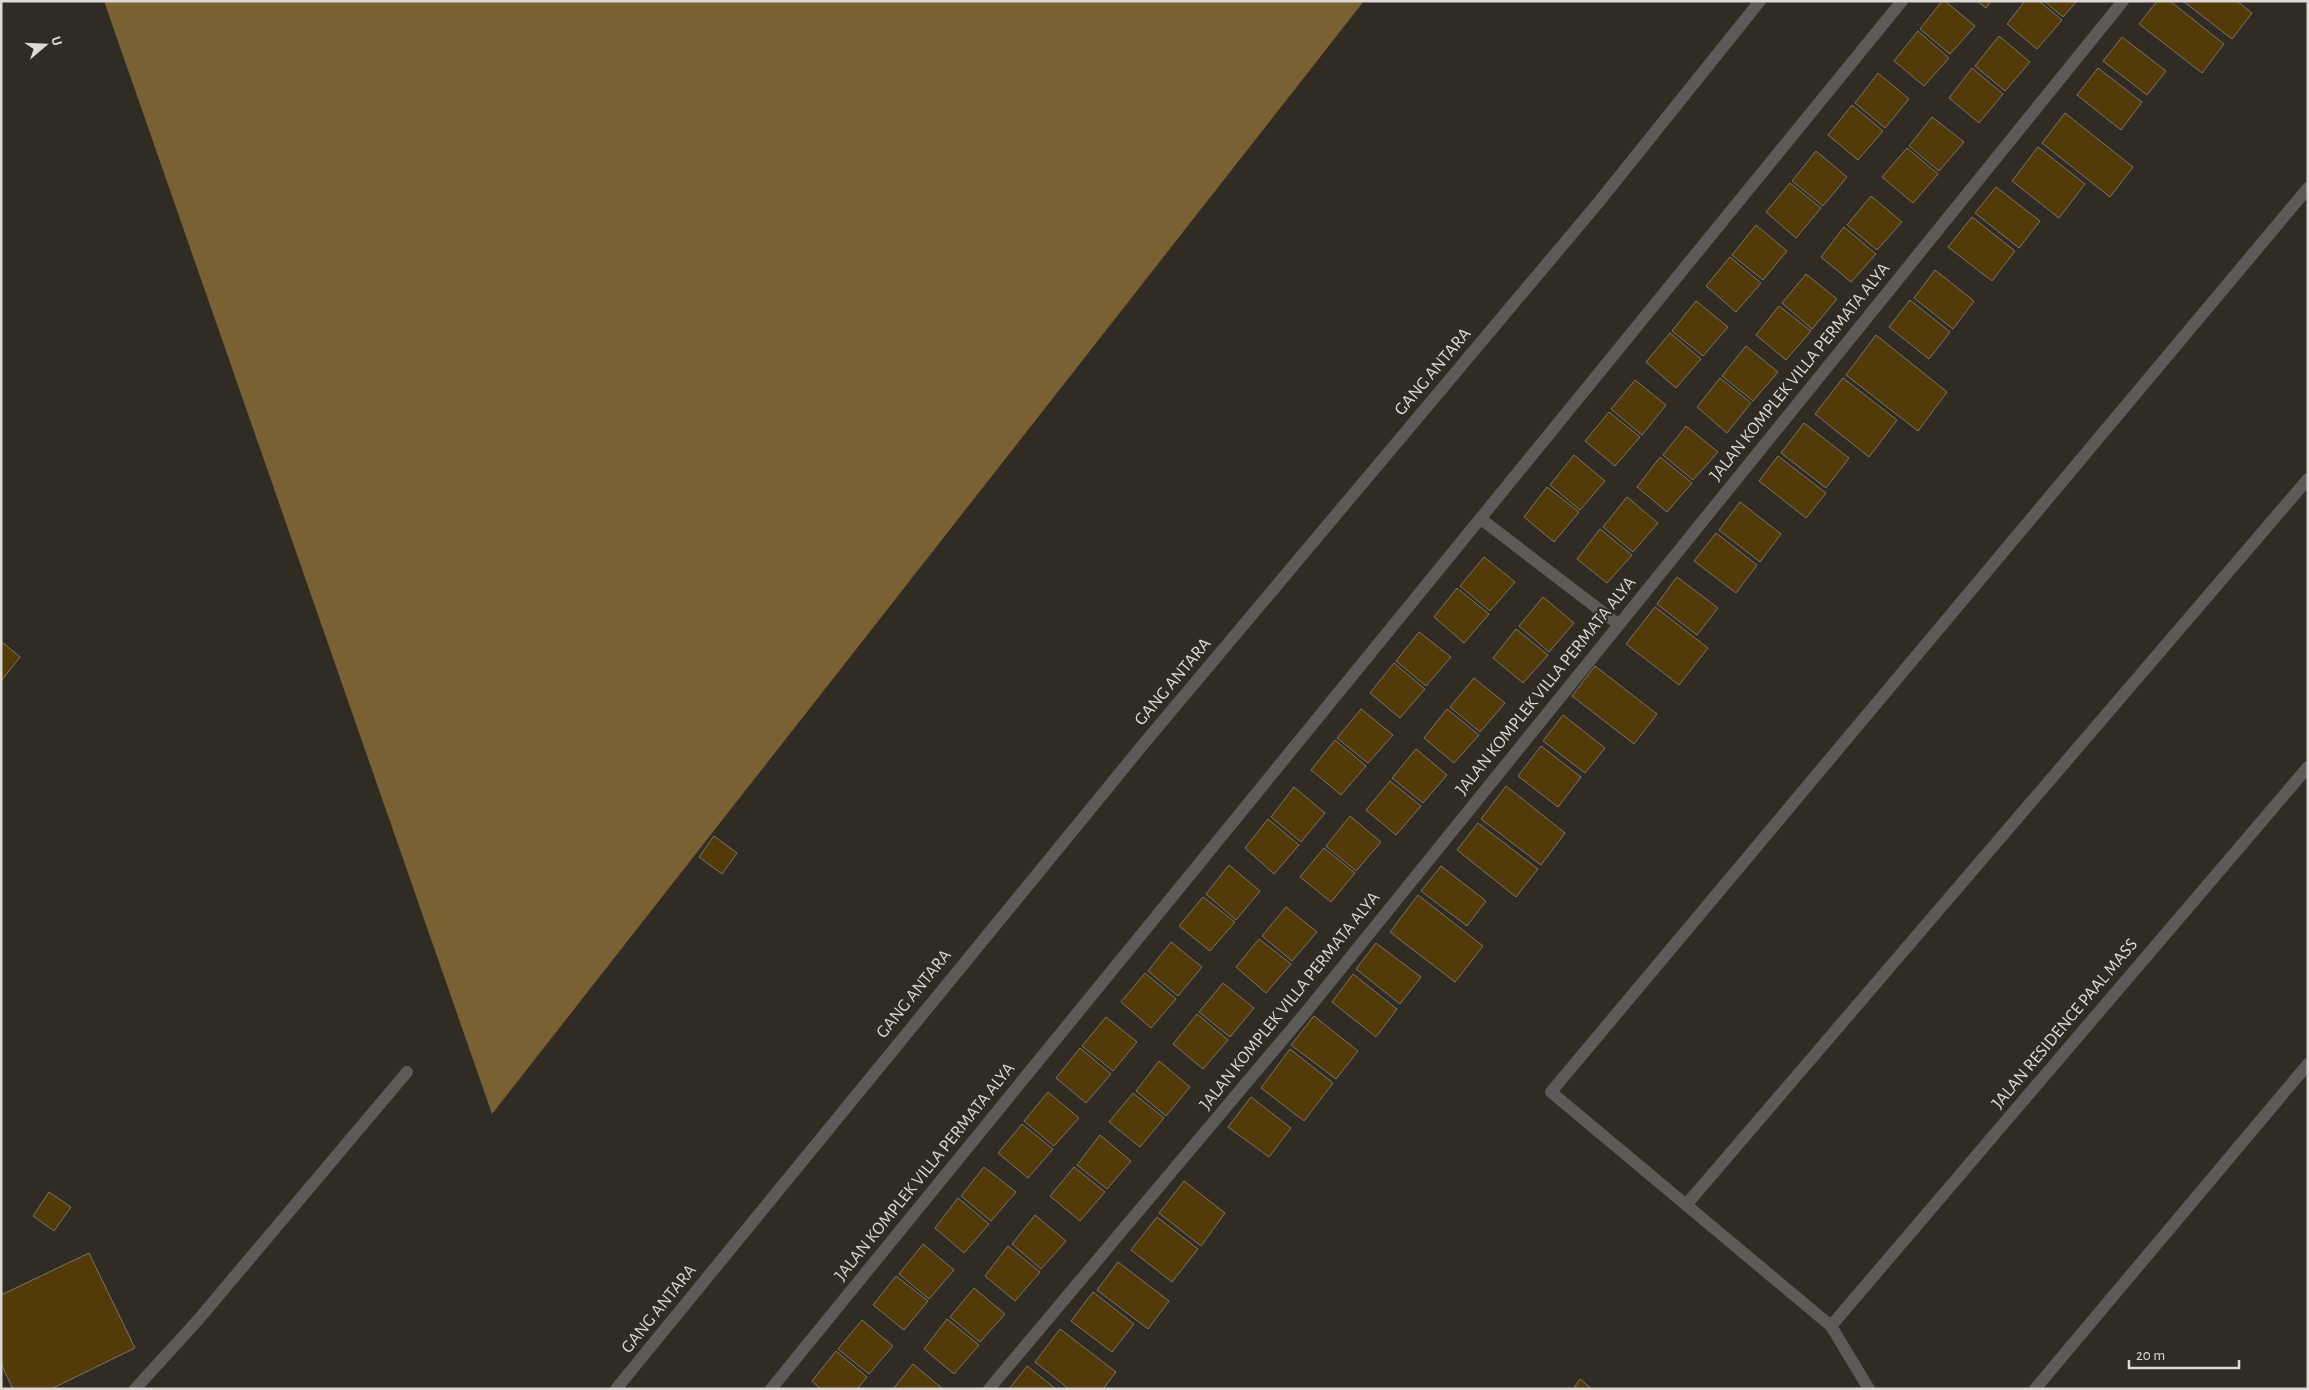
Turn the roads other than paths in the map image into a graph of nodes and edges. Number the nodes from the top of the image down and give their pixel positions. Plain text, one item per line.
1 (1760, 1) edge
2 (1902, 1) edge
3 (2123, 1) edge
4 (2308, 188) edge
5 (2308, 479) edge
6 (1481, 519) junction
7 (1618, 624) junction
8 (2308, 767) edge
9 (2308, 1064) edge
10 (407, 1072) dead end
11 (1686, 1205) junction
12 (1831, 1326) junction
13 (135, 1389) edge
14 (616, 1389) edge
15 (771, 1389) edge
16 (989, 1389) edge
17 (1869, 1389) edge
18 (2035, 1389) edge

1 - 14 street, GANG ANTARA
2 - 6 street, JALAN KOMPLEK VILLA PERMATA ALYA
3 - 7 street, JALAN KOMPLEK VILLA PERMATA ALYA
4 - 11 street
5 - 11 street
6 - 7 street
6 - 15 street, JALAN KOMPLEK VILLA PERMATA ALYA
7 - 16 street, JALAN KOMPLEK VILLA PERMATA ALYA
8 - 12 street, JALAN RESIDENCE PAAL MASS
9 - 18 street
10 - 13 street
11 - 12 street
12 - 17 street

